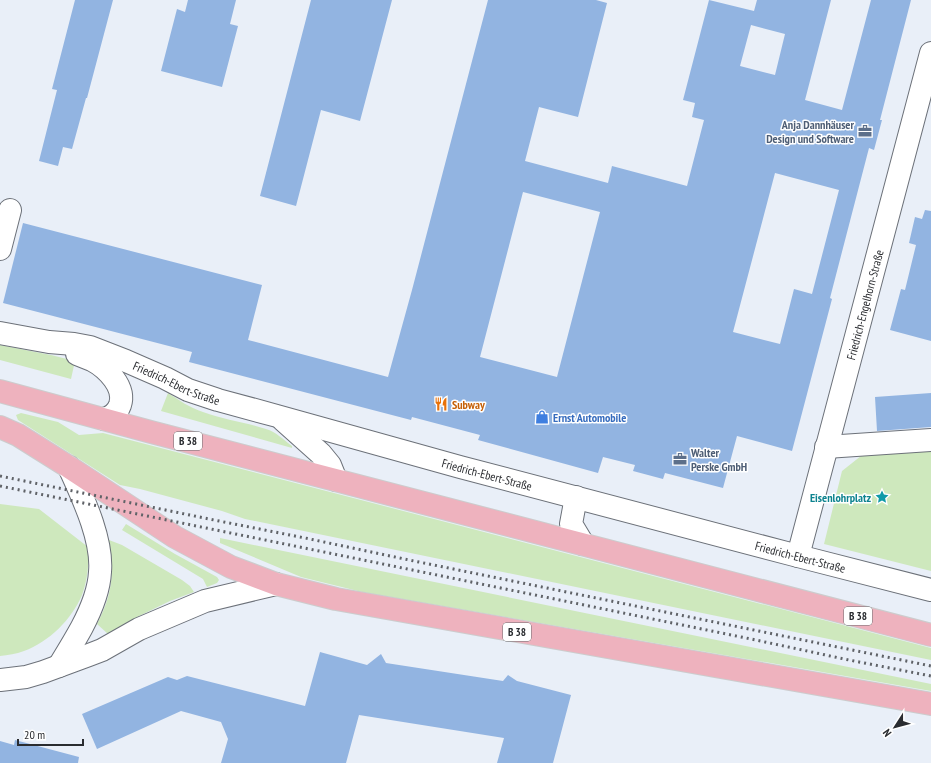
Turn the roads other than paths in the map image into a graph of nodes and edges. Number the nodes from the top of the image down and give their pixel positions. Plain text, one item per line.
1 (931, 53) edge
2 (10, 210) dead end
3 (0, 249) edge
4 (0, 334) edge
5 (49, 342) junction
6 (0, 391) edge
7 (277, 416) junction
8 (104, 419) junction
9 (0, 427) edge
10 (931, 440) edge
11 (826, 447) junction
12 (69, 467) junction
13 (336, 480) junction
14 (576, 497) junction
15 (583, 544) junction
16 (798, 556) junction
17 (276, 584) junction
18 (931, 590) edge
19 (931, 635) edge
20 (59, 666) junction
21 (0, 680) edge
22 (931, 704) edge

1 - 11 street, Friedrich-Engelhorn-Straße
2 - 3 street
4 - 5 street, Friedrich-Ebert-Straße
5 - 7 street, Friedrich-Ebert-Straße
5 - 8 street, Friedrich-Ebert-Straße
6 - 8 main road, B 38
7 - 13 street
7 - 14 street, Friedrich-Ebert-Straße
8 - 13 main road, B 38
9 - 12 main road, B 38
10 - 11 street
11 - 16 street, Friedrich-Engelhorn-Straße
12 - 17 main road, B 38
12 - 20 street
13 - 15 main road, B 38
14 - 15 street
14 - 16 street, Friedrich-Ebert-Straße
15 - 19 main road, B 38
16 - 18 street, Friedrich-Ebert-Straße
17 - 20 street
17 - 22 main road, B 38
20 - 21 street

